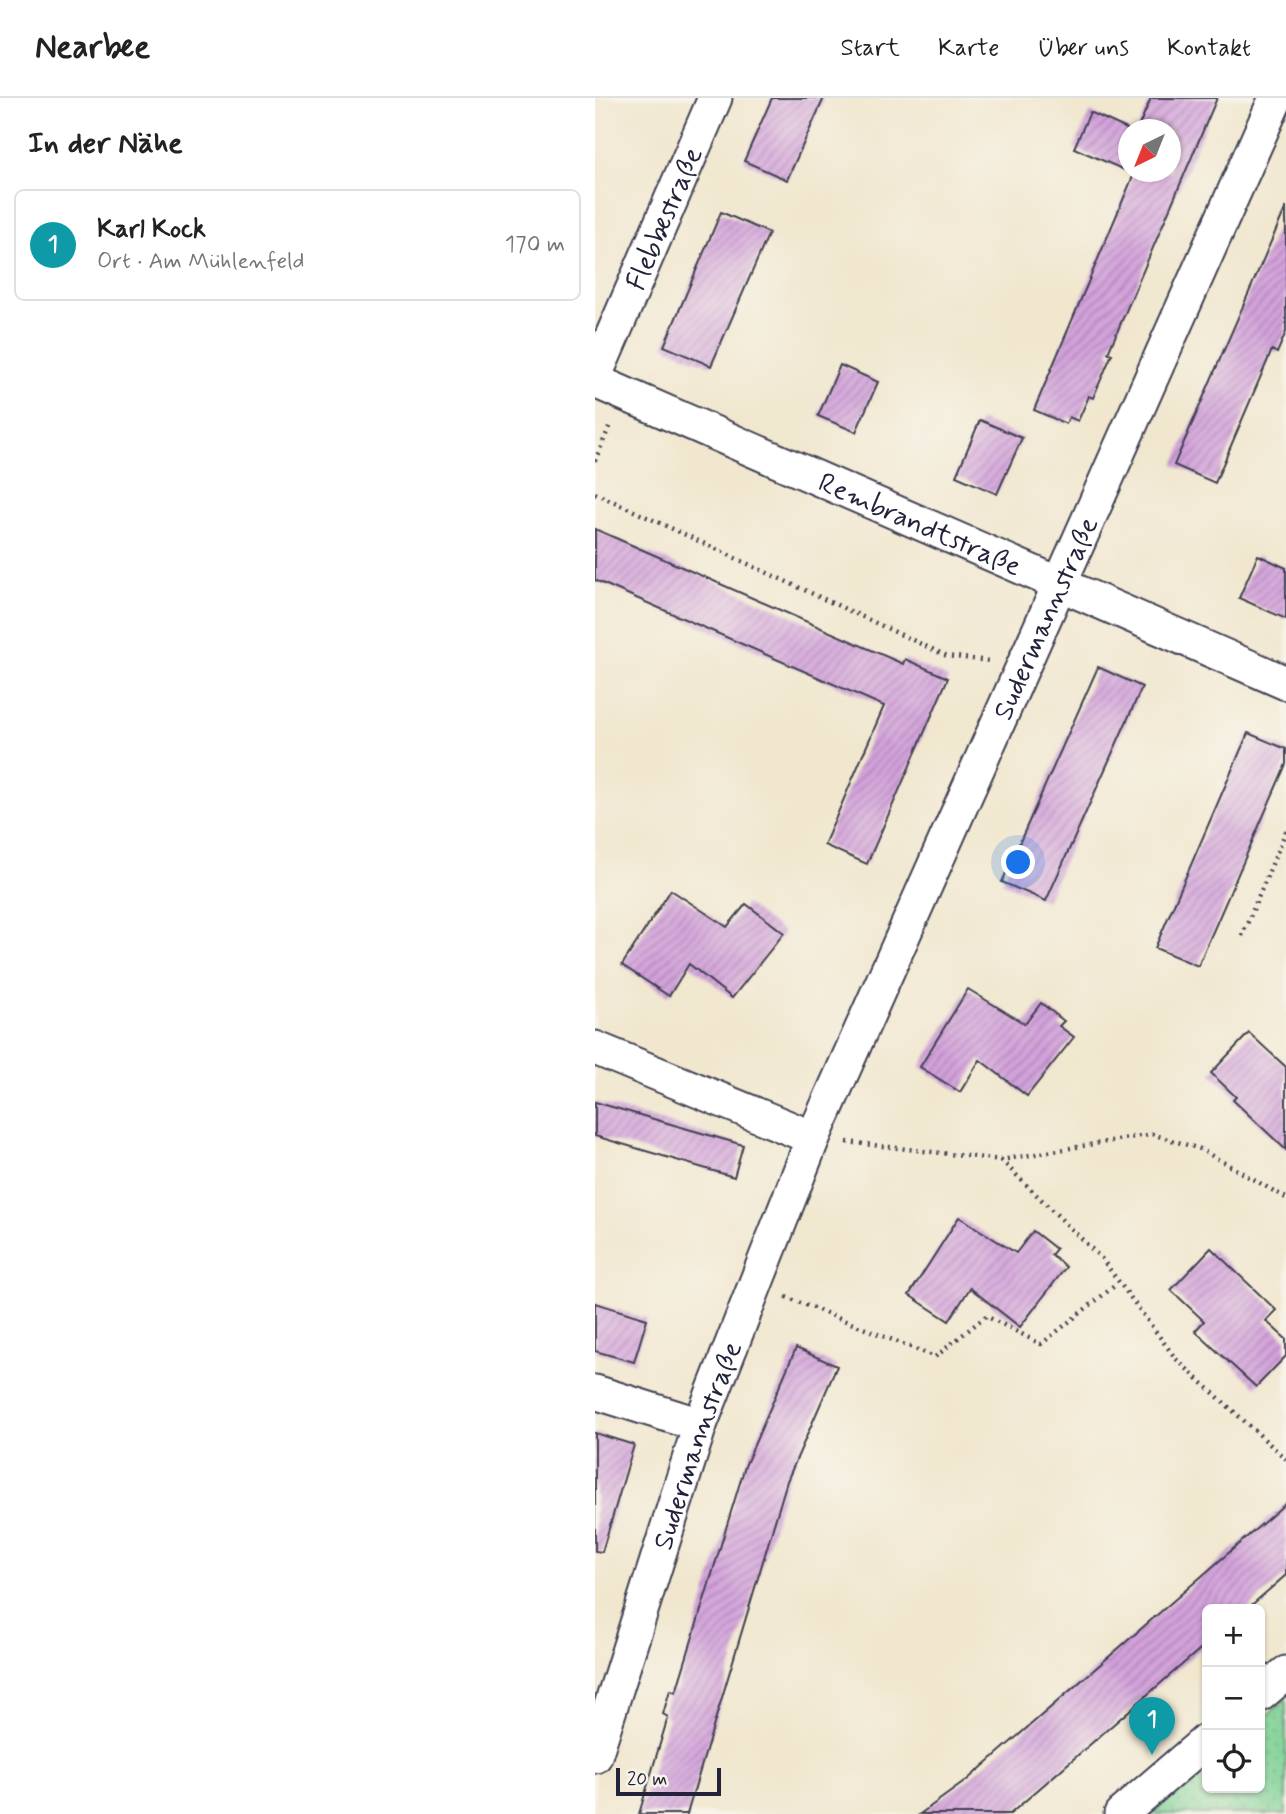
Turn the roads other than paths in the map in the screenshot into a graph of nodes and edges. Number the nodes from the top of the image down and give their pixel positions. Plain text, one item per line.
1 (715, 98) edge
2 (1276, 98) edge
3 (595, 379) edge
4 (1059, 585) junction
5 (1286, 683) edge
6 (595, 1048) edge
7 (813, 1138) junction
8 (595, 1392) edge
9 (700, 1424) junction
10 (1286, 1673) edge
11 (1265, 1691) edge
12 (1202, 1744) edge
13 (595, 1756) edge
14 (1121, 1814) edge

1 - 3 street, Flebbestraße
2 - 4 street, Sudermannstraße
3 - 4 street, Rembrandtstraße
4 - 5 street, Rembrandtstraße
4 - 7 street, Sudermannstraße
6 - 7 street
7 - 9 street, Sudermannstraße
8 - 9 street
9 - 13 street, Sudermannstraße
10 - 11 street
12 - 14 street

